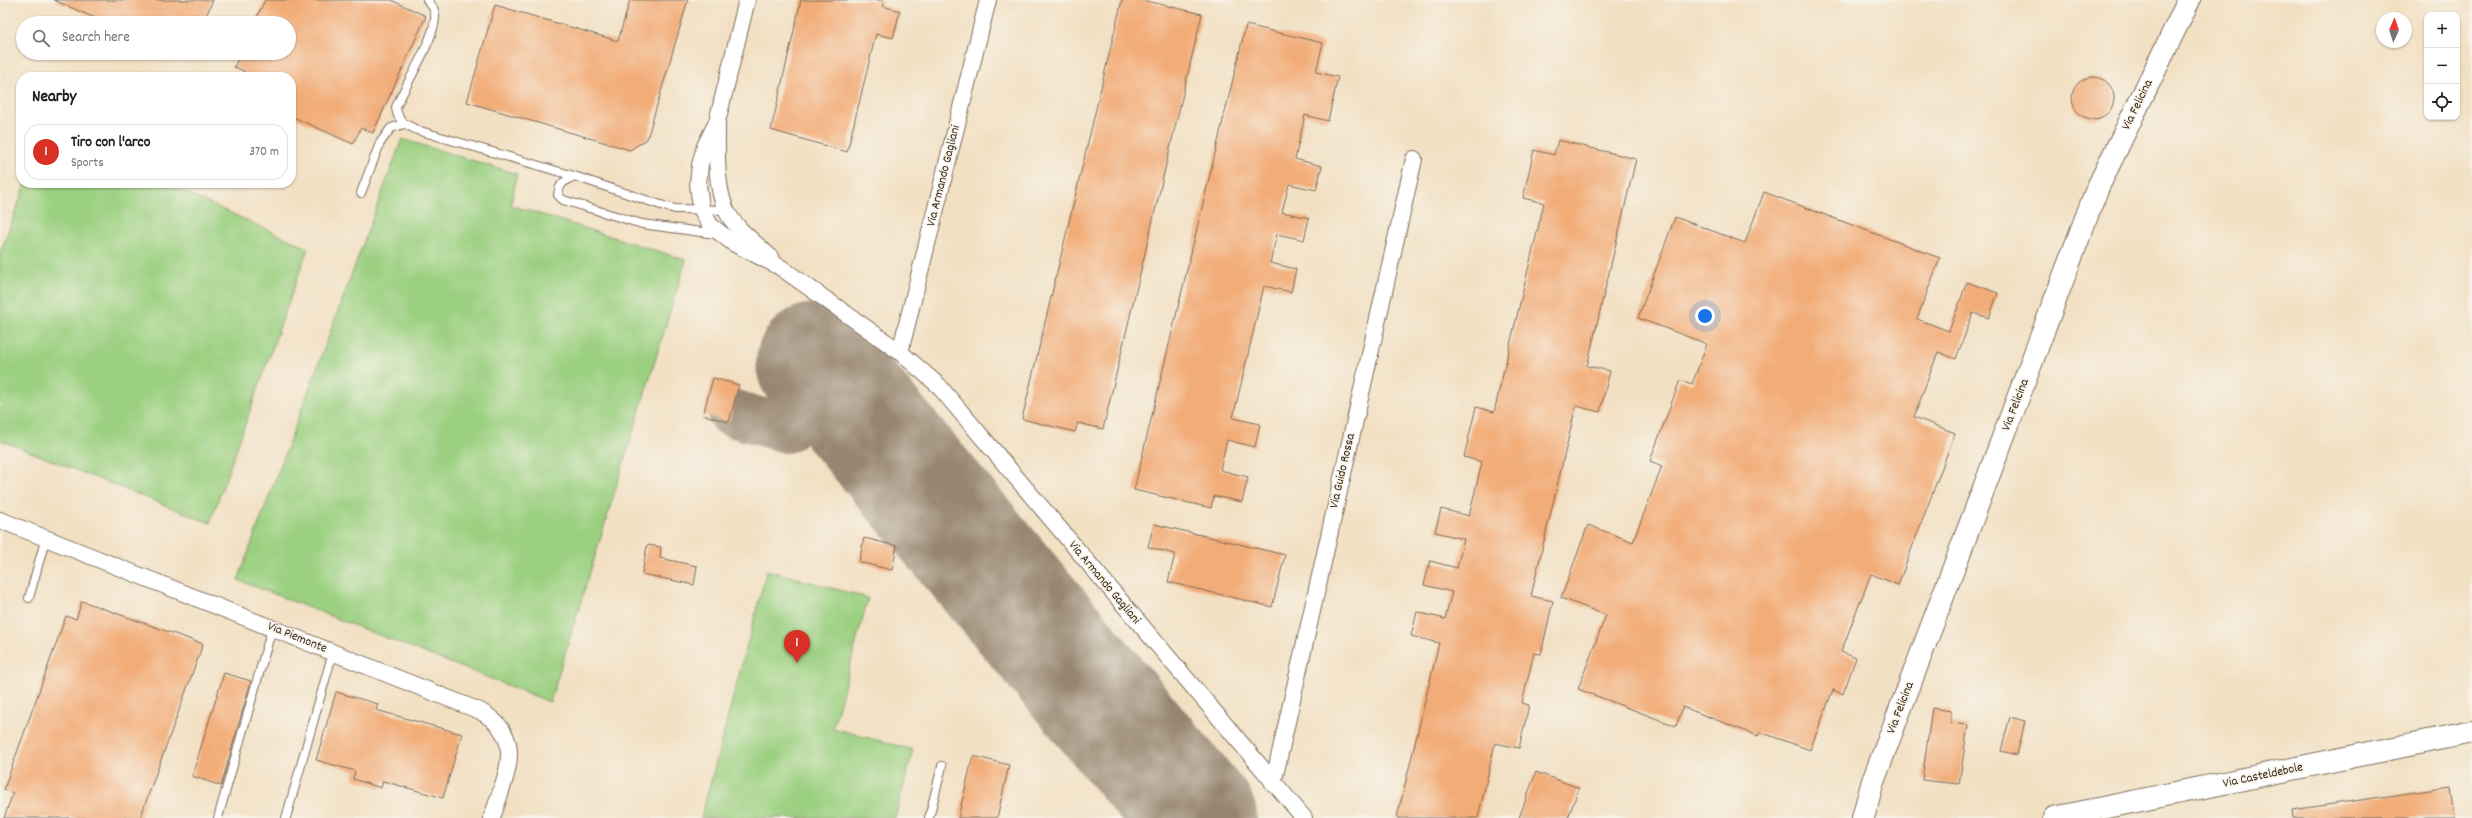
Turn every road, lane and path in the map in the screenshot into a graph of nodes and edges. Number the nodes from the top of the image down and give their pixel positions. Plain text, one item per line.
1 (427, 0) edge
2 (747, 0) edge
3 (988, 0) edge
4 (2189, 0) edge
5 (716, 122) junction
6 (404, 124) junction
7 (1414, 159) dead end
8 (574, 176) junction
9 (361, 193) dead end
10 (701, 208) junction
11 (726, 210) junction
12 (722, 235) junction
13 (780, 267) junction
14 (900, 352) junction
15 (0, 520) edge
16 (46, 537) junction
17 (29, 598) dead end
18 (272, 628) junction
19 (333, 652) junction
20 (2472, 732) edge
21 (942, 766) dead end
22 (1273, 784) junction
23 (218, 818) edge
24 (286, 818) edge
25 (492, 818) edge
26 (929, 818) edge
27 (1304, 818) edge
28 (1863, 818) edge
29 (2058, 818) edge

1 - 6 lane
2 - 5 street, Via Armando Gagliani
3 - 14 street, Via Armando Gagliani
4 - 28 street, Via Felicina
5 - 10 street, Via Armando Gagliani
5 - 11 street, Via Armando Gagliani
6 - 8 lane
6 - 9 lane
7 - 22 street, Via Guido Rossa
8 - 10 lane
8 - 12 lane, Via Armando Gagliani
10 - 11 lane
10 - 12 street, Via Armando Gagliani
11 - 13 street, Via Armando Gagliani
12 - 13 street, Via Armando Gagliani
13 - 14 street, Via Armando Gagliani
14 - 22 street, Via Armando Gagliani
15 - 16 street, Via Piemonte
16 - 17 lane
16 - 18 street, Via Piemonte
18 - 19 street, Via Piemonte
18 - 23 lane
19 - 24 lane
19 - 25 street, Via Piemonte
20 - 29 street, Via Casteldebole
21 - 26 lane
22 - 27 street, Via Armando Gagliani

